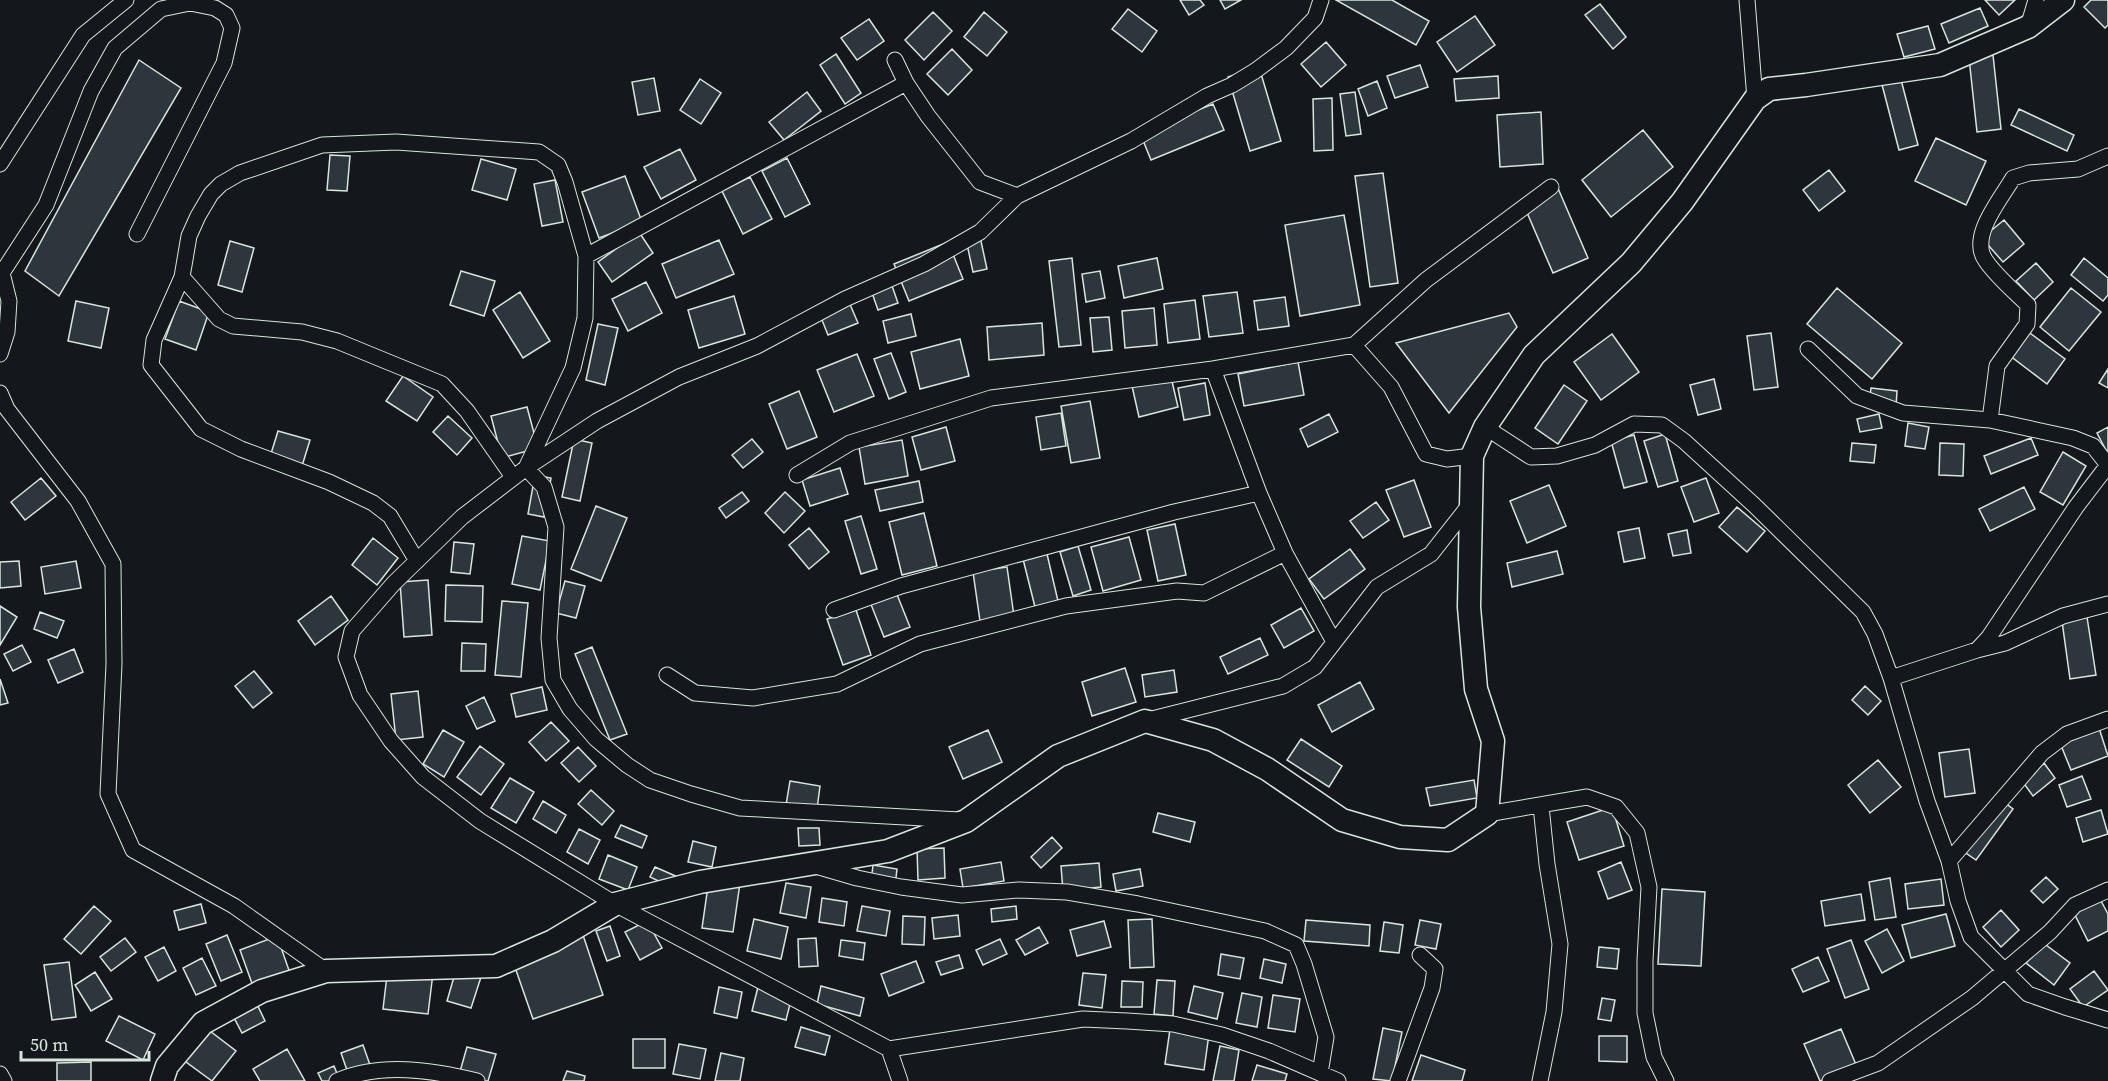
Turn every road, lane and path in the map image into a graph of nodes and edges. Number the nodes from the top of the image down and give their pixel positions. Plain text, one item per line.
1 (126, 0) edge
2 (1321, 0) edge
3 (1747, 0) edge
4 (2036, 0) edge
5 (2063, 0) edge
6 (2028, 27) junction
7 (895, 60) dead end
8 (906, 83) junction
9 (1755, 99) junction
10 (2108, 156) edge
11 (0, 164) edge
12 (1551, 187) dead end
13 (1017, 196) junction
14 (137, 234) dead end
15 (586, 256) junction
16 (182, 277) junction
17 (1354, 345) junction
18 (1808, 349) dead end
19 (0, 354) edge
20 (1213, 369) junction
21 (0, 393) edge
22 (1990, 420) junction
23 (1485, 427) junction
24 (1472, 456) junction
25 (519, 472) junction
26 (797, 475) dead end
27 (1259, 493) junction
28 (1471, 503) junction
29 (1285, 553) junction
30 (417, 561) junction
31 (2108, 604) edge
32 (834, 610) dead end
33 (1334, 642) junction
34 (1977, 650) junction
35 (667, 675) dead end
36 (1891, 678) junction
37 (2108, 719) edge
38 (1145, 721) junction
39 (1541, 806) junction
40 (1488, 814) junction
41 (966, 821) junction
42 (1949, 861) junction
43 (810, 865) junction
44 (2108, 890) edge
45 (615, 904) junction
46 (1420, 956) dead end
47 (326, 971) junction
48 (2005, 971) junction
49 (2108, 1020) edge
50 (890, 1049) junction
51 (1320, 1073) junction
52 (0, 1074) edge
53 (4, 1081) edge
54 (162, 1081) edge
55 (337, 1081) edge
56 (477, 1081) edge
57 (900, 1081) edge
58 (1338, 1081) edge
59 (1398, 1081) edge
60 (1540, 1081) edge
61 (1666, 1081) edge
62 (1830, 1081) edge

1 - 11 street
2 - 13 street
3 - 9 street
4 - 6 street
5 - 6 main road
6 - 9 main road
7 - 8 street
8 - 13 street
8 - 15 street
9 - 23 main road
10 - 22 street
12 - 17 street
13 - 25 street
14 - 19 street
15 - 16 street
15 - 25 street
16 - 25 street
16 - 30 street
17 - 20 street
17 - 24 street
18 - 22 street
20 - 26 street
20 - 27 street
21 - 47 street
22 - 34 street
23 - 24 main road
23 - 36 street
24 - 28 main road
25 - 30 street
25 - 41 street
27 - 29 street
27 - 32 street
28 - 33 street
28 - 40 main road
29 - 33 street
29 - 35 street
30 - 45 street
31 - 34 street
33 - 38 street
34 - 36 street
36 - 42 street
37 - 42 street
38 - 40 main road
38 - 41 main road
39 - 40 street
39 - 60 street
39 - 61 street
41 - 43 main road
42 - 48 street
43 - 45 main road
43 - 51 street
44 - 48 street
45 - 47 main road
45 - 50 street
46 - 59 street
47 - 54 main road
48 - 49 street
48 - 62 street
50 - 51 street
50 - 57 street
51 - 58 street
52 - 53 street
55 - 56 street

